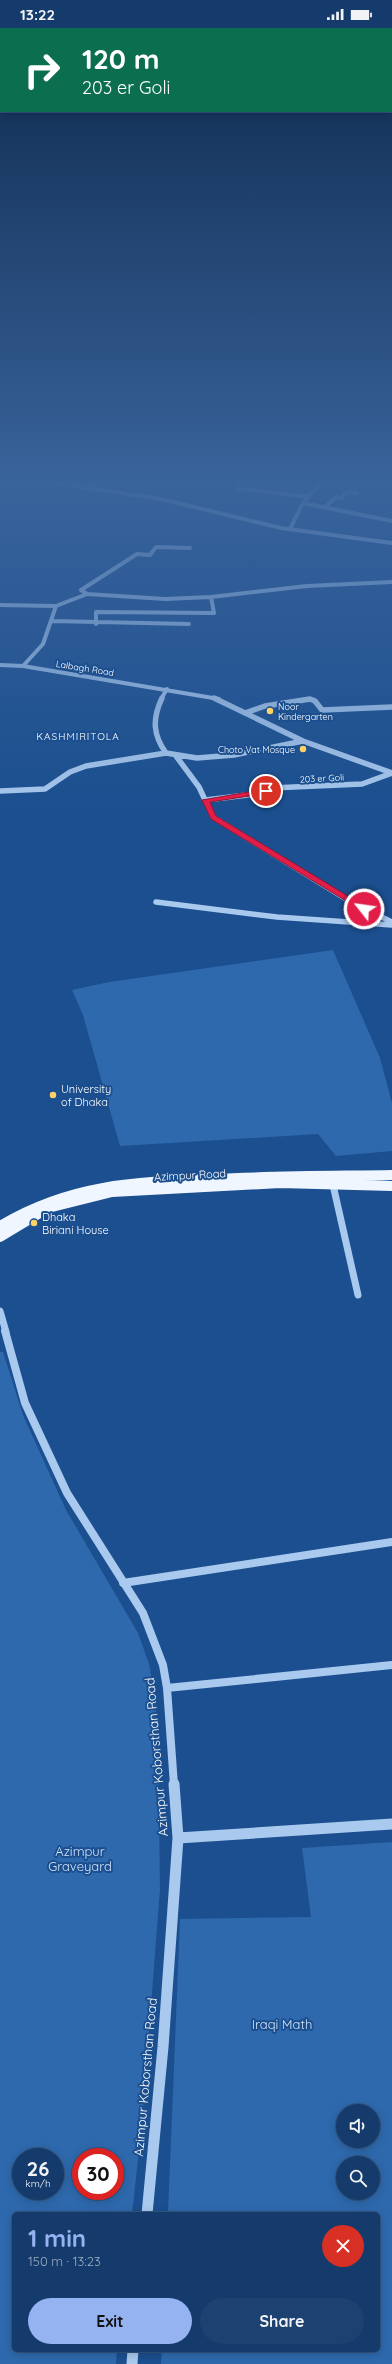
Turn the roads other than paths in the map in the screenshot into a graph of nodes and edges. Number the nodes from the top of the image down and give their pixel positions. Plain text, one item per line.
1 (81, 590) edge
2 (273, 590) edge
3 (87, 594) junction
4 (211, 597) junction
5 (0, 605) edge
6 (56, 606) junction
7 (52, 621) junction
8 (96, 624) junction
9 (189, 624) dead end
10 (0, 665) edge
11 (23, 666) junction
12 (167, 689) junction
13 (392, 707) edge
14 (246, 713) junction
15 (303, 741) junction
16 (166, 753) junction
17 (176, 756) junction
18 (392, 773) edge
19 (0, 791) edge
20 (206, 800) junction
21 (156, 902) dead end
22 (392, 922) edge
23 (392, 925) edge
24 (392, 1176) edge
25 (333, 1185) junction
26 (392, 1186) edge
27 (0, 1226) edge
28 (0, 1237) edge
29 (358, 1295) dead end
30 (0, 1311) edge
31 (392, 1542) edge
32 (123, 1583) junction
33 (392, 1665) edge
34 (167, 1688) junction
35 (392, 1824) edge
36 (178, 1838) junction
37 (147, 2212) edge
38 (133, 2352) edge
39 (132, 2364) edge

1 - 3 street
2 - 4 street
3 - 4 street
3 - 6 street
4 - 8 street
5 - 6 street
6 - 7 street
7 - 8 street
7 - 11 street
8 - 9 street
10 - 11 street, Lalbagh Road
11 - 12 street, Lalbagh Road
12 - 14 street, Lalbagh Road
12 - 16 street
13 - 14 street
14 - 15 street, Lalbagh Road
15 - 17 street
15 - 18 street, Lalbagh Road
16 - 17 street
16 - 19 street
17 - 20 street
18 - 20 street, 203 er Goli
20 - 22 street
21 - 23 street
24 - 27 main road, Azimpur Road
25 - 26 main road, Azimpur Road
25 - 28 main road, Azimpur Road
25 - 29 street
30 - 32 street, Azimpur Koborsthan Road
31 - 32 street
32 - 34 street, Azimpur Koborsthan Road
33 - 34 street
34 - 36 street, Azimpur Koborsthan Road
35 - 36 street
36 - 37 street, Azimpur Koborsthan Road
38 - 39 street

